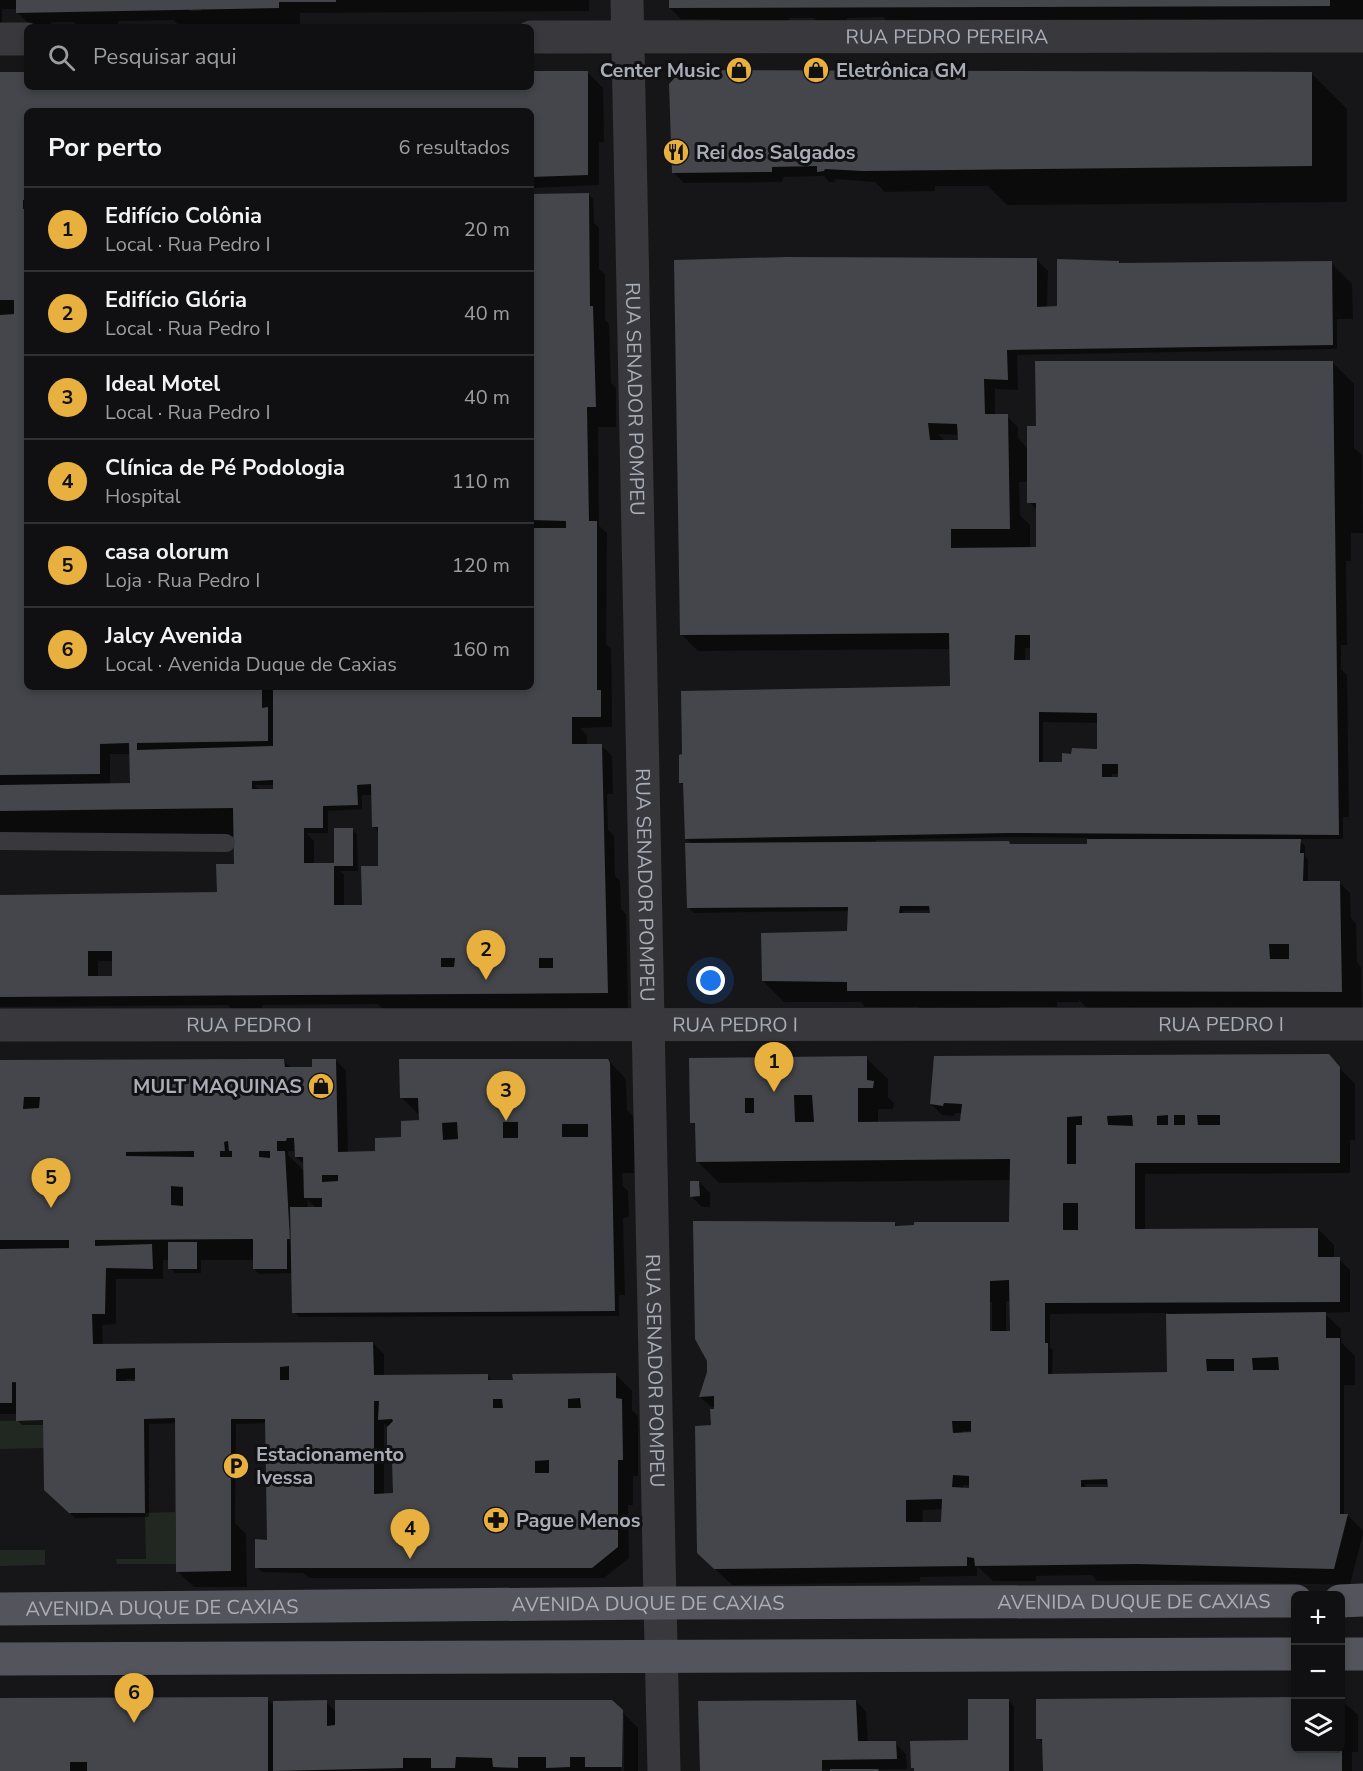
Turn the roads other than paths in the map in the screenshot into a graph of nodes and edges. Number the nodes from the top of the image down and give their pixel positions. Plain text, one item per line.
1 (627, 0) edge
2 (1363, 36) edge
3 (534, 37) edge
4 (627, 37) junction
5 (0, 39) edge
6 (24, 39) edge
7 (0, 841) edge
8 (226, 843) dead end
9 (1363, 1023) edge
10 (647, 1024) junction
11 (0, 1025) edge
12 (1363, 1600) edge
13 (1291, 1601) edge
14 (1345, 1601) edge
15 (660, 1603) junction
16 (0, 1609) edge
17 (1291, 1654) edge
18 (1345, 1654) edge
19 (1363, 1654) edge
20 (661, 1658) junction
21 (0, 1659) edge
22 (664, 1771) edge

1 - 4 street, RUA SENADOR POMPEU
2 - 4 street, RUA PEDRO PEREIRA
3 - 4 street, RUA PEDRO PEREIRA
4 - 10 street, RUA SENADOR POMPEU
5 - 6 street
7 - 8 lane
9 - 10 street, RUA PEDRO I
10 - 11 street, RUA PEDRO I
10 - 15 street, RUA SENADOR POMPEU
12 - 14 main road
13 - 15 main road, AVENIDA DUQUE DE CAXIAS
15 - 16 main road, AVENIDA DUQUE DE CAXIAS
15 - 20 street, RUA SENADOR POMPEU
17 - 20 main road
18 - 19 main road
20 - 21 main road
20 - 22 street, RUA SENADOR POMPEU

